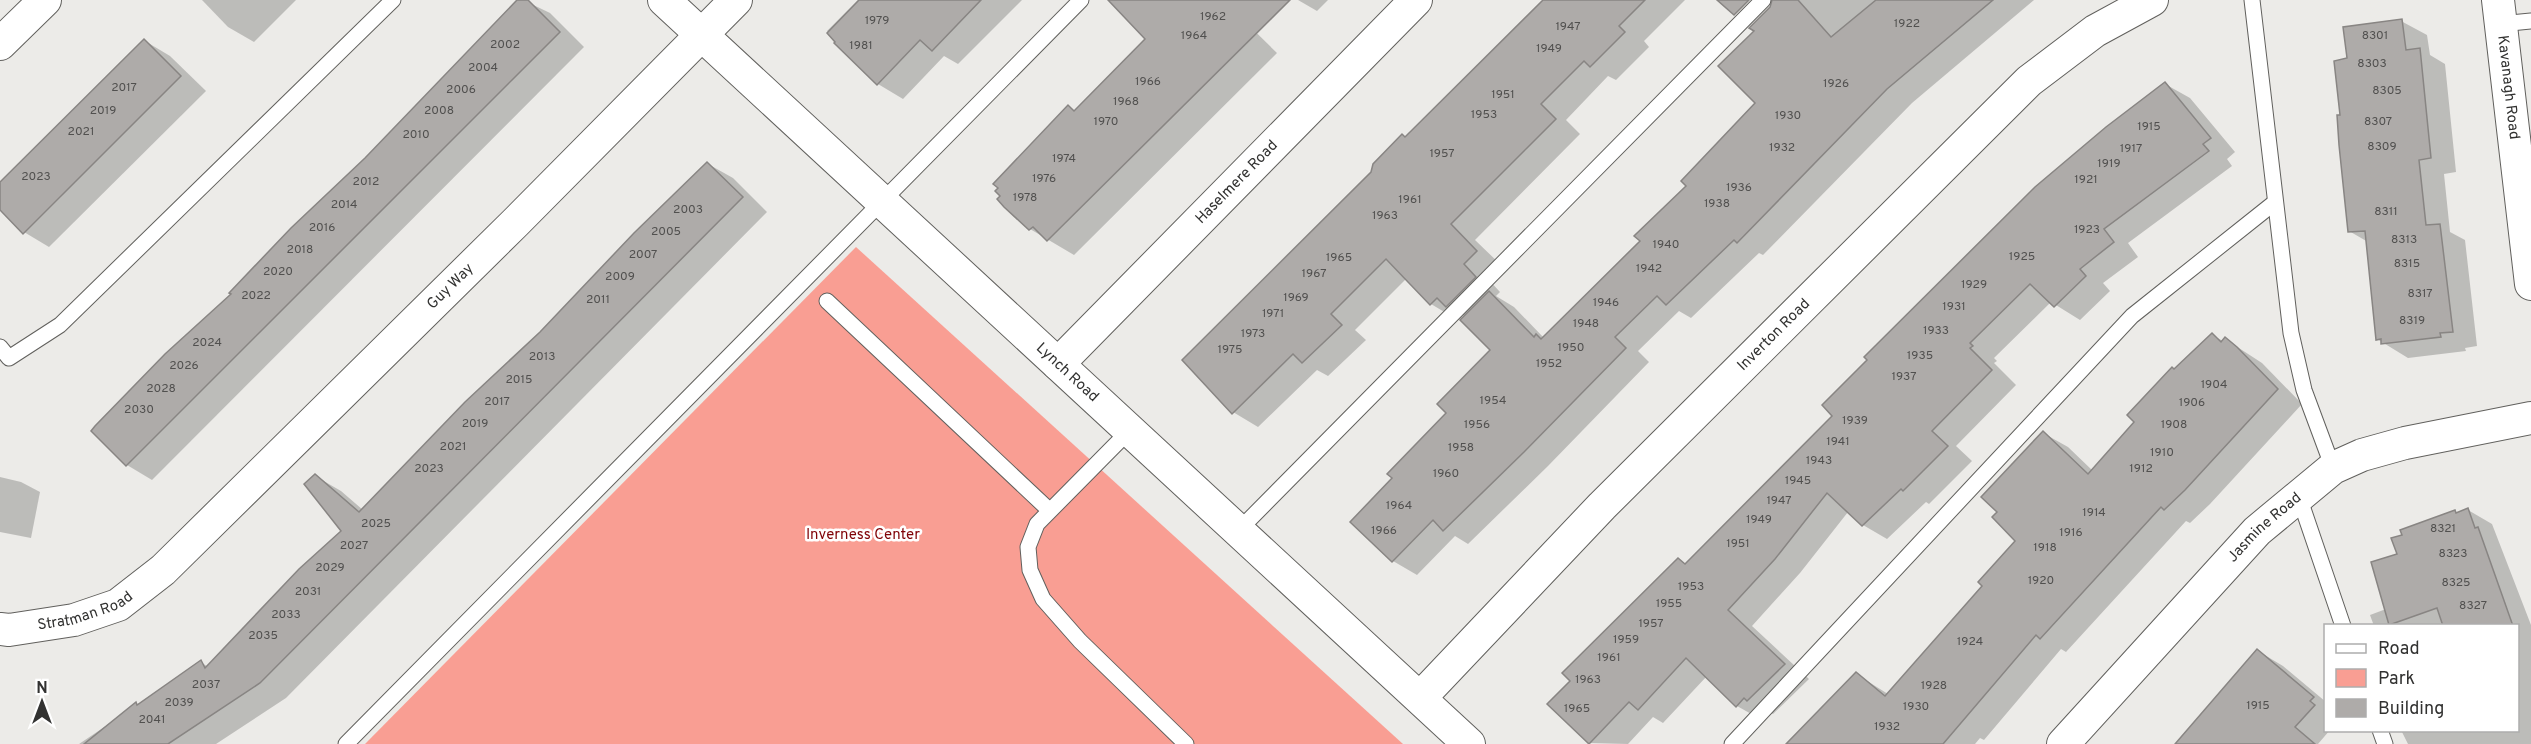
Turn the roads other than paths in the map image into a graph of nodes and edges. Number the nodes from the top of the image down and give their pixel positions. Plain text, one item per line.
1 (45, 0) edge
2 (393, 0) edge
3 (664, 0) edge
4 (736, 0) edge
5 (1081, 0) edge
6 (1416, 0) edge
7 (1763, 0) edge
8 (2152, 0) edge
9 (2252, 0) edge
10 (2499, 12) edge
11 (2531, 21) edge
12 (701, 34) junction
13 (0, 44) edge
14 (2522, 129) edge
15 (881, 202) junction
16 (2274, 203) junction
17 (2531, 284) edge
18 (827, 301) dead end
19 (0, 346) edge
20 (1058, 364) junction
21 (2531, 418) edge
22 (1130, 431) junction
23 (2333, 468) junction
24 (2298, 494) junction
25 (1049, 510) junction
26 (1238, 531) junction
27 (163, 570) joint
28 (2342, 624) edge
29 (0, 629) edge
30 (1420, 698) junction
31 (346, 744) edge
32 (1186, 744) edge
33 (1469, 744) edge
34 (1732, 744) edge
35 (2063, 744) edge

1 - 13 street
2 - 19 lane
3 - 12 street, Lynch Road
4 - 12 street, Guy Way
5 - 15 lane
6 - 20 street, Haselmere Road
7 - 26 lane
8 - 30 street, Inverton Road
9 - 16 lane
10 - 11 lane
10 - 14 street, Kavanagh Road
12 - 15 street, Lynch Road
12 - 27 street, Guy Way
14 - 17 street, Kavanagh Road
15 - 20 street, Lynch Road
15 - 31 lane
16 - 23 lane
16 - 34 lane
18 - 25 lane
20 - 22 street, Lynch Road
21 - 23 street, Jasmine Road
22 - 25 lane
22 - 26 street, Lynch Road
23 - 24 street, Jasmine Road
24 - 28 lane
24 - 35 street, Jasmine Road
25 - 32 lane
26 - 30 street, Lynch Road
27 - 29 street, Stratman Road
30 - 33 street, Lynch Road

